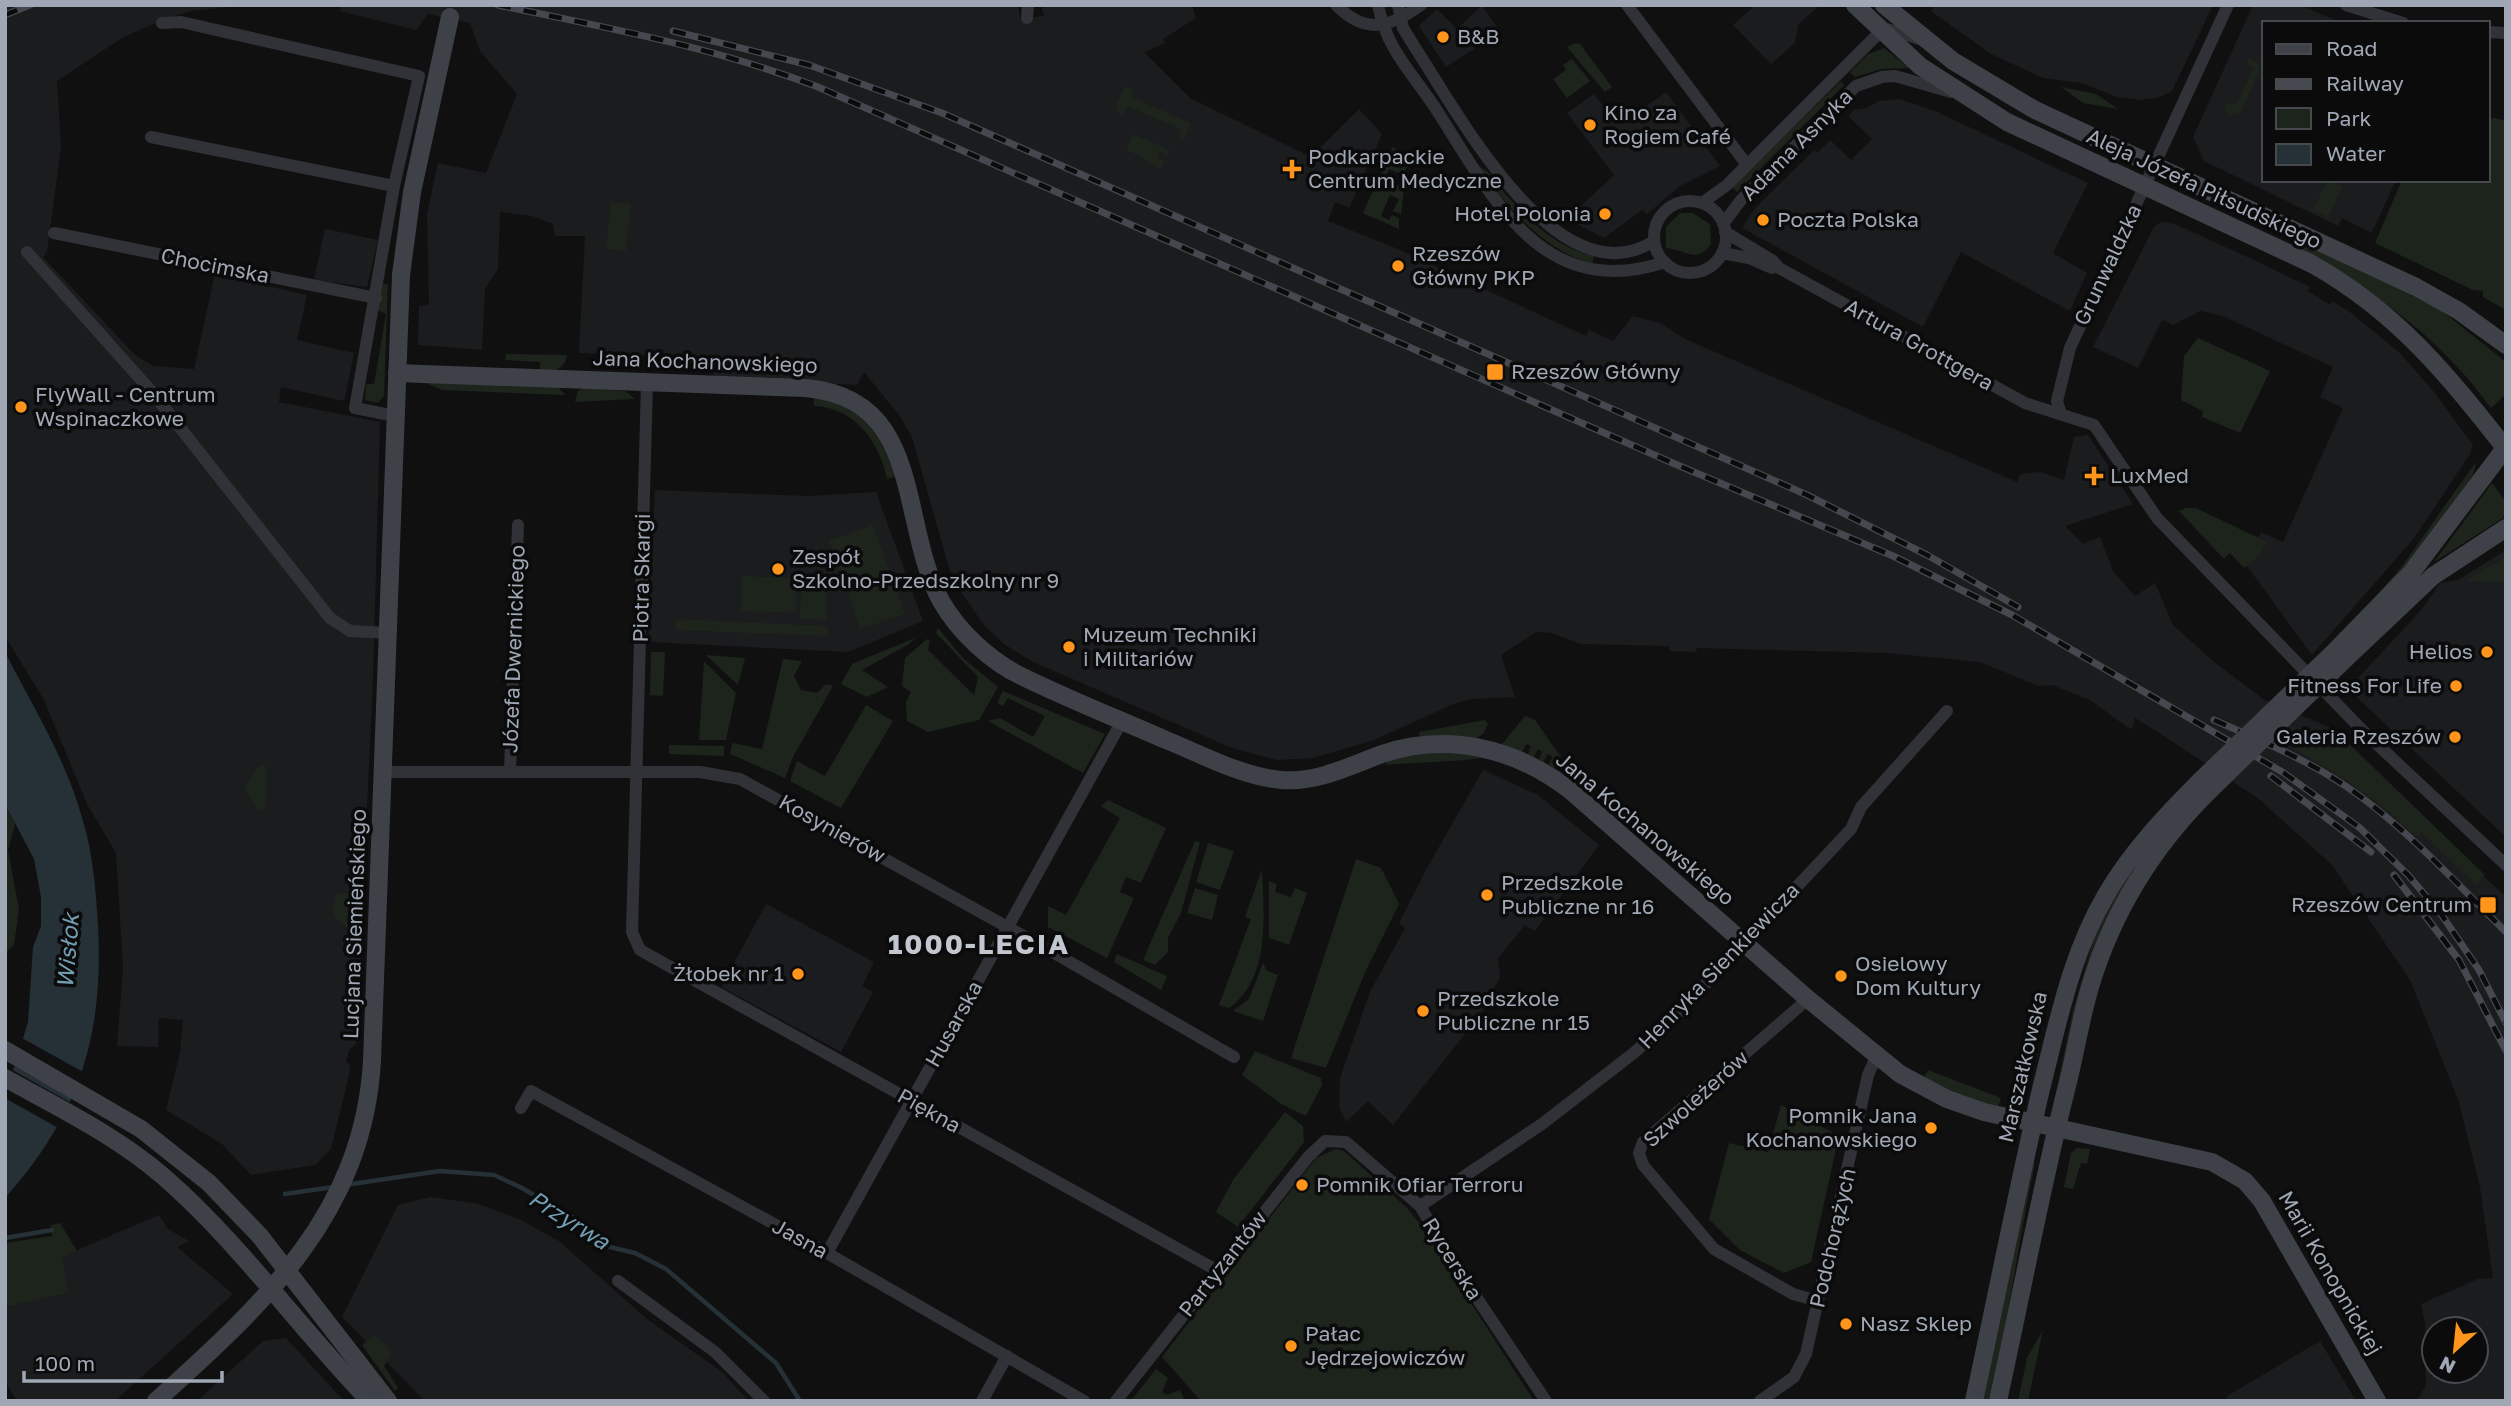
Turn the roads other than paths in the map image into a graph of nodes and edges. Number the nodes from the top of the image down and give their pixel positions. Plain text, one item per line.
1 (1336, 5) edge
2 (1378, 5) edge
3 (1398, 5) edge
4 (1421, 5) edge
5 (1626, 5) edge
6 (1855, 5) edge
7 (1884, 5) edge
8 (2228, 5) edge
9 (2346, 5) edge
10 (450, 17) dead end
11 (1400, 19) junction
12 (2397, 21) edge
13 (162, 23) dead end
14 (1382, 25) junction
15 (1882, 32) junction
16 (1927, 42) junction
17 (1961, 95) junction
18 (151, 137) dead end
19 (2153, 164) junction
20 (1747, 165) junction
21 (394, 186) junction
22 (2144, 186) junction
23 (1702, 203) junction
24 (1724, 228) junction
25 (54, 233) dead end
26 (1654, 241) junction
27 (27, 252) dead end
28 (1722, 253) junction
29 (1665, 262) junction
30 (1779, 268) junction
31 (376, 298) junction
32 (2506, 345) edge
33 (397, 373) junction
34 (647, 383) junction
35 (2061, 414) junction
36 (395, 416) junction
37 (2506, 448) edge
38 (518, 525) dead end
39 (2506, 528) edge
40 (387, 633) junction
41 (2336, 659) junction
42 (1947, 711) dead end
43 (1122, 721) junction
44 (383, 772) junction
45 (510, 772) junction
46 (638, 773) junction
47 (2205, 785) junction
48 (2506, 865) edge
49 (1009, 927) junction
50 (1744, 942) junction
51 (640, 950) joint
52 (1808, 999) junction
53 (5, 1050) edge
54 (1234, 1057) dead end
55 (1876, 1057) junction
56 (5, 1078) edge
57 (911, 1101) junction
58 (521, 1108) dead end
59 (2032, 1123) junction
60 (2056, 1129) junction
61 (1338, 1139) joint
62 (1420, 1206) junction
63 (827, 1253) junction
64 (1218, 1271) junction
65 (287, 1273) junction
66 (618, 1281) dead end
67 (272, 1292) junction
68 (1818, 1301) junction
69 (1007, 1356) junction
70 (156, 1401) edge
71 (370, 1401) edge
72 (388, 1401) edge
73 (764, 1401) edge
74 (982, 1401) edge
75 (1084, 1401) edge
76 (1116, 1401) edge
77 (1546, 1401) edge
78 (1760, 1401) edge
79 (1974, 1401) edge
80 (1998, 1401) edge
81 (2378, 1401) edge

1 - 14 street
2 - 14 street
3 - 11 street
4 - 11 street
5 - 20 street
6 - 15 main road, Aleja Józefa Piłsudskiego
7 - 16 main road, Aleja Józefa Piłsudskiego
8 - 19 street, Grunwaldzka
9 - 12 street
10 - 33 main road, Lucjana Siemieńskiego
11 - 14 street
11 - 26 street
13 - 21 street
14 - 29 street
15 - 16 street
15 - 17 main road, Aleja Józefa Piłsudskiego
15 - 20 street, Adama Asnyka
16 - 19 main road, Aleja Józefa Piłsudskiego
17 - 22 main road, Aleja Józefa Piłsudskiego
17 - 24 street, Adama Asnyka
18 - 21 street
19 - 22 street, Grunwaldzka
19 - 32 main road, Aleja Józefa Piłsudskiego
20 - 23 street, Adama Asnyka
21 - 31 street
22 - 35 street, Grunwaldzka
22 - 37 main road, Aleja Józefa Piłsudskiego
23 - 24 street
23 - 26 street
24 - 28 street
24 - 30 street, Artura Grottgera
25 - 31 street, Chocimska
26 - 29 street
27 - 40 street
28 - 29 street
28 - 30 street, Artura Grottgera
30 - 35 street, Artura Grottgera
31 - 36 street
33 - 34 main road, Jana Kochanowskiego
33 - 36 main road, Lucjana Siemieńskiego
34 - 43 main road, Jana Kochanowskiego
34 - 46 street, Piotra Skargi
35 - 48 street, Artura Grottgera
36 - 40 main road, Lucjana Siemieńskiego
37 - 41 main road
38 - 45 street, Józefa Dwernickiego
39 - 41 main road
40 - 44 main road, Lucjana Siemieńskiego
41 - 47 main road, bridge
42 - 50 street, Henryka Sienkiewicza
43 - 49 street, Husarska
43 - 50 main road, Jana Kochanowskiego
44 - 45 street, Kosynierów
44 - 65 main road, Lucjana Siemieńskiego
45 - 46 street, Kosynierów
46 - 49 street, Kosynierów
46 - 51 street, Piotra Skargi
47 - 59 main road, Marszałkowska
47 - 60 main road
49 - 54 street, Kosynierów
49 - 57 street, Husarska
50 - 52 main road, Jana Kochanowskiego
50 - 62 street, Henryka Sienkiewicza
51 - 57 street, Piękna
52 - 55 main road, Jana Kochanowskiego
52 - 68 street, Szwoleżerów
53 - 65 main road
55 - 59 main road, Jana Kochanowskiego
55 - 68 street, Podchorążych
56 - 67 main road
57 - 63 street, Husarska
57 - 64 street, Piękna
58 - 63 street, Jasna
59 - 60 main road, Marii Konopnickiej
59 - 79 main road, Marszałkowska
60 - 80 main road
60 - 81 main road, Marii Konopnickiej
61 - 62 street, Rycerska
61 - 64 street, Partyzantów
62 - 77 street, Rycerska
63 - 69 street, Jasna
64 - 76 street, Partyzantów
65 - 67 main road, Lucjana Siemieńskiego
65 - 72 main road
66 - 73 street
67 - 70 main road, Lucjana Siemieńskiego
67 - 71 main road
68 - 78 street, Podchorążych
69 - 74 street
69 - 75 street, Jasna

